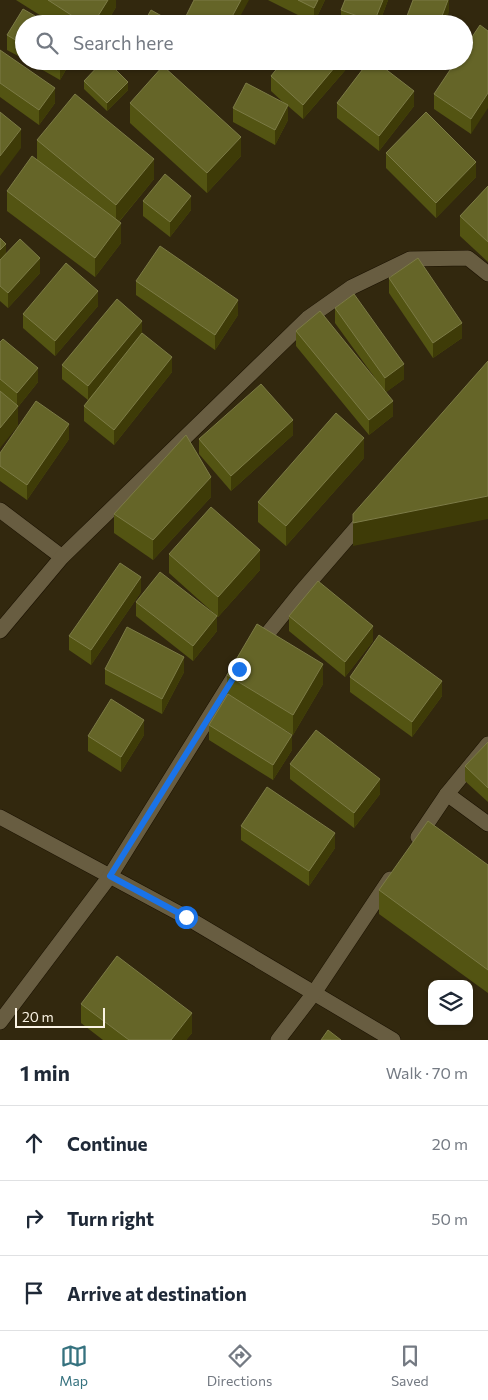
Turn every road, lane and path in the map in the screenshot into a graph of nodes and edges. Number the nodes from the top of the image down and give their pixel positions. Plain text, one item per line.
1 (488, 274) edge
2 (0, 510) edge
3 (372, 511) edge
4 (62, 557) junction
5 (0, 631) edge
6 (488, 744) edge
7 (447, 794) junction
8 (0, 817) edge
9 (488, 824) edge
10 (408, 852) edge
11 (397, 869) edge
12 (110, 876) junction
13 (314, 994) junction
14 (0, 1022) edge
15 (278, 1040) edge
16 (393, 1040) edge

1 - 4 street
2 - 4 street
3 - 12 street
4 - 5 street
6 - 7 street
7 - 9 street
7 - 10 street
8 - 12 street
11 - 13 street
12 - 13 street
12 - 14 street
13 - 15 street
13 - 16 street

